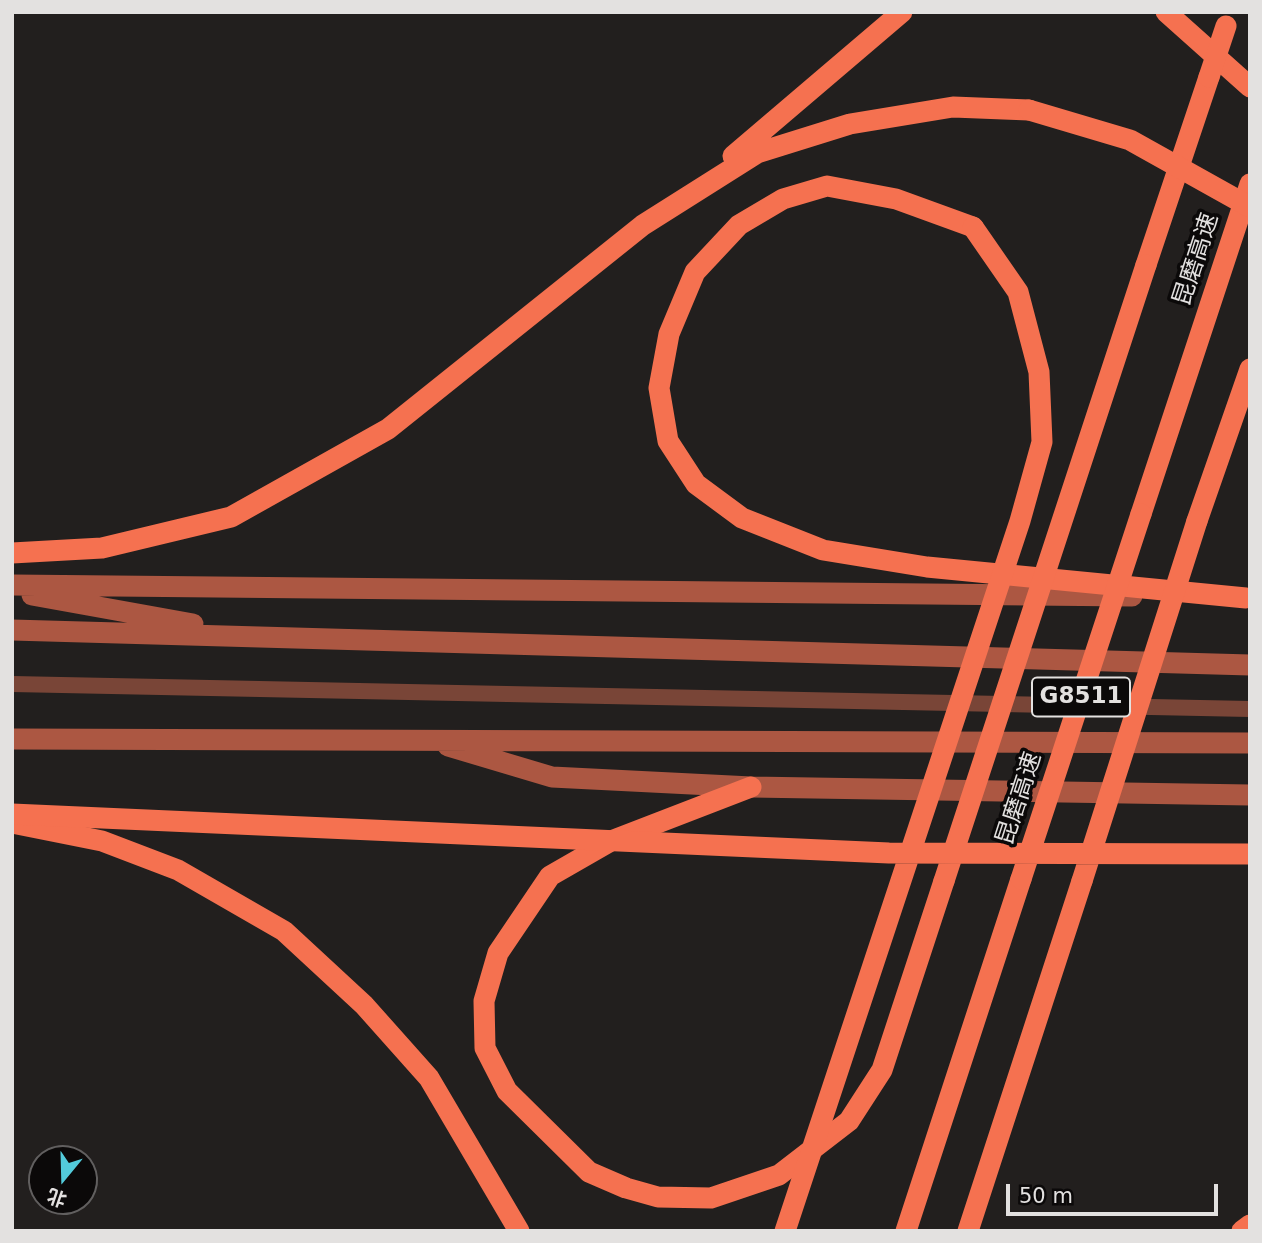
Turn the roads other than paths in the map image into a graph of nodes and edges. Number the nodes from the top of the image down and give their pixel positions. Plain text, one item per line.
1 (902, 12) edge
2 (1166, 12) edge
3 (1228, 19) edge
4 (1250, 87) edge
5 (1250, 184) edge
6 (1250, 207) edge
7 (667, 210) junction
8 (1250, 369) edge
9 (12, 553) edge
10 (12, 584) edge
11 (12, 591) edge
12 (1248, 598) edge
13 (12, 630) edge
14 (261, 636) junction
15 (1250, 665) edge
16 (12, 684) edge
17 (1250, 709) edge
18 (12, 739) edge
19 (426, 740) junction
20 (1250, 743) edge
21 (751, 787) junction
22 (1250, 795) edge
23 (12, 814) edge
24 (12, 823) edge
25 (1250, 854) edge
26 (1250, 1225) edge
27 (519, 1231) edge
28 (785, 1231) edge
29 (906, 1231) edge
30 (968, 1231) edge
31 (1242, 1231) edge

1 - 7 highway
2 - 4 highway
3 - 21 highway, bridge
5 - 29 highway, 昆磨高速 / G8511, bridge
6 - 7 highway, bridge
7 - 9 highway
8 - 30 highway, G8511, bridge
10 - 12 main road
11 - 14 main road
12 - 28 highway, bridge
13 - 14 main road
14 - 15 main road
16 - 17 lane
18 - 19 main road
19 - 20 main road
19 - 21 main road
21 - 22 main road
23 - 25 highway, bridge
24 - 27 highway
26 - 31 highway

